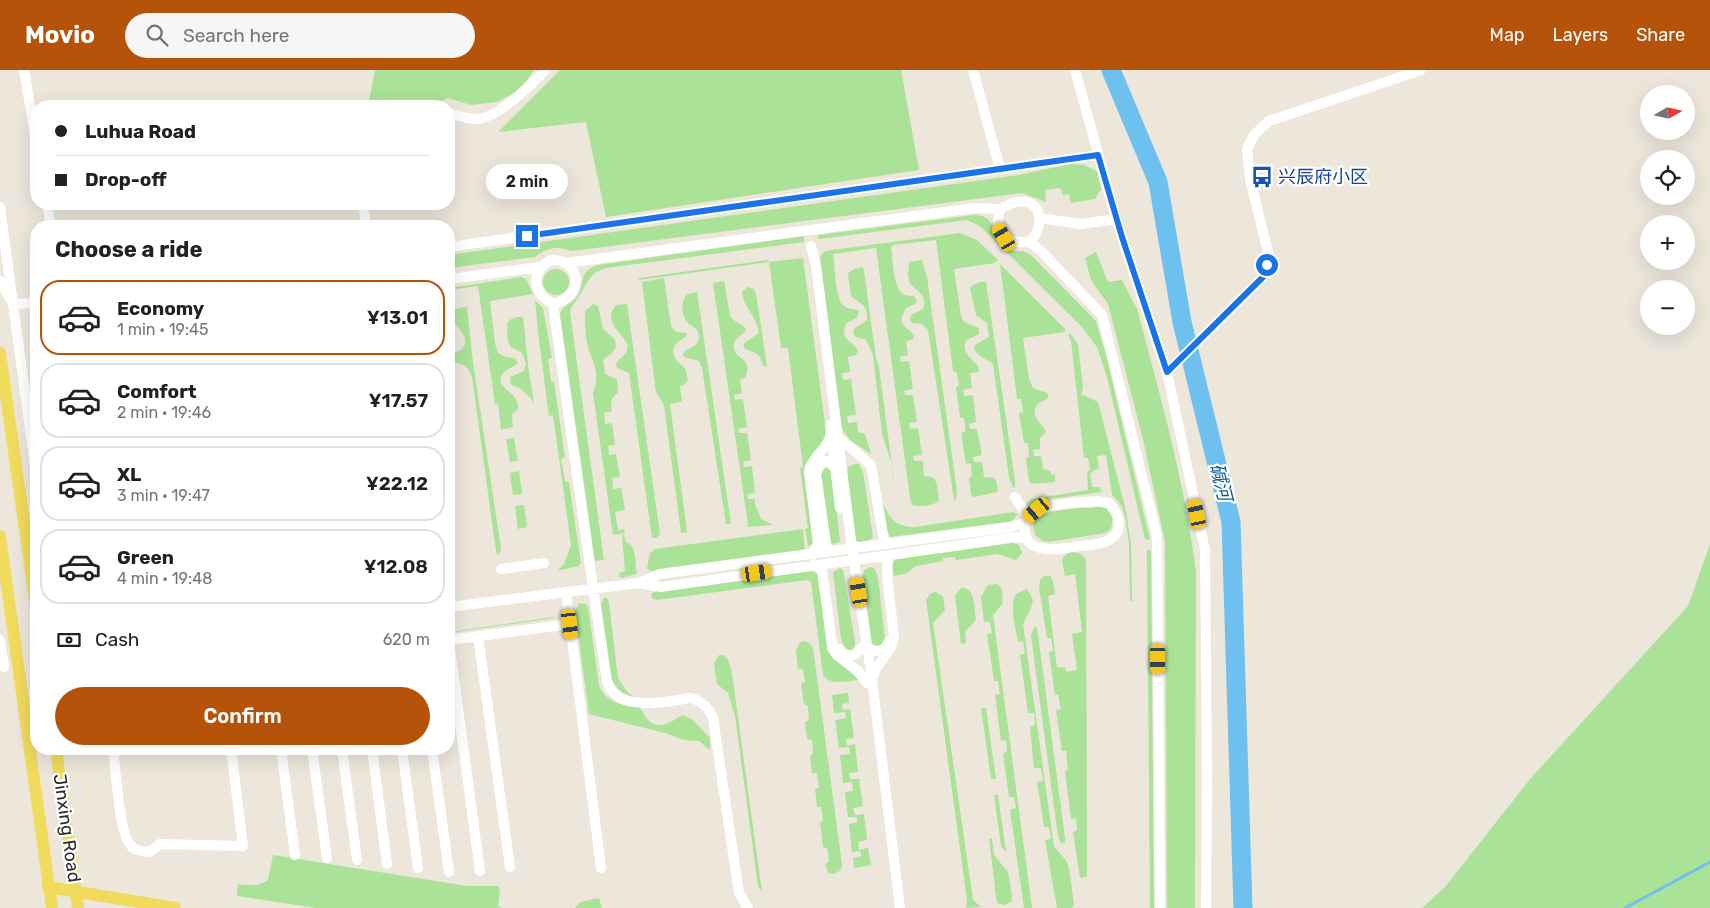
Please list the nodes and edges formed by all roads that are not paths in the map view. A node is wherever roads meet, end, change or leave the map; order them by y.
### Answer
1 (24, 70) edge
2 (545, 70) edge
3 (973, 70) edge
4 (1076, 70) edge
5 (1421, 70) edge
6 (30, 106) edge
7 (455, 114) edge
8 (1098, 155) junction
9 (1000, 169) junction
10 (0, 208) edge
11 (1000, 209) junction
12 (1039, 218) junction
13 (1116, 219) junction
14 (1030, 242) junction
15 (455, 246) edge
16 (566, 263) junction
17 (540, 267) junction
18 (455, 278) edge
19 (0, 281) edge
20 (30, 303) edge
21 (13, 304) junction
22 (553, 304) junction
23 (0, 354) edge
24 (1167, 372) junction
25 (30, 430) edge
26 (835, 436) junction
27 (839, 466) junction
28 (1015, 497) dead end
29 (1026, 520) junction
30 (0, 536) edge
31 (1026, 538) junction
32 (888, 544) junction
33 (872, 546) junction
34 (827, 551) junction
35 (888, 556) junction
36 (875, 558) junction
37 (813, 559) junction
38 (829, 562) junction
39 (544, 563) dead end
40 (30, 565) edge
41 (501, 568) dead end
42 (592, 588) junction
43 (566, 592) junction
44 (455, 606) edge
45 (570, 624) junction
46 (478, 636) junction
47 (0, 640) edge
48 (455, 640) edge
49 (864, 647) junction
50 (4, 667) dead end
51 (869, 681) junction
52 (455, 686) edge
53 (57, 755) edge
54 (114, 755) edge
55 (232, 755) edge
56 (282, 755) edge
57 (313, 755) edge
58 (343, 755) edge
59 (373, 755) edge
60 (403, 755) edge
61 (433, 755) edge
62 (295, 855) dead end
63 (327, 858) dead end
64 (357, 860) dead end
65 (388, 864) dead end
66 (510, 867) dead end
67 (418, 868) dead end
68 (601, 868) dead end
69 (480, 871) dead end
70 (450, 872) dead end
71 (894, 881) junction
72 (48, 887) junction
73 (75, 892) junction
74 (166, 907) edge
75 (52, 908) edge
76 (78, 908) edge
77 (748, 908) edge
78 (894, 908) edge
79 (900, 908) edge
80 (1160, 908) edge
81 (1206, 908) edge

1 - 6 street
2 - 7 street
3 - 9 street
4 - 8 street
5 - 24 street
8 - 9 street
8 - 13 street
9 - 15 street
10 - 21 street
11 - 12 street
11 - 14 street
11 - 16 street
12 - 13 street
12 - 14 street
13 - 24 street
14 - 80 street
16 - 17 street
16 - 22 street
17 - 18 street
17 - 22 street
19 - 21 street
20 - 21 street
21 - 25 street
22 - 42 street
23 - 40 main road
24 - 81 street
26 - 26 street
26 - 27 street
26 - 32 street
26 - 37 street
27 - 33 street
27 - 34 street
27 - 49 street
28 - 29 street
29 - 31 street
29 - 31 street
29 - 32 street
30 - 72 main road
31 - 35 street
32 - 33 street
33 - 34 street
34 - 37 street
35 - 36 street
35 - 51 street
36 - 38 street
36 - 49 street
37 - 38 street
37 - 42 street
37 - 51 street
38 - 49 street
39 - 41 street
42 - 43 street
42 - 77 street
43 - 44 street
43 - 45 street
45 - 46 street
45 - 68 street
46 - 48 street
46 - 66 street
47 - 50 street
49 - 51 street
51 - 71 street
52 - 69 street
53 - 73 main road, Jinxing Road
54 - 55 street
56 - 62 street
57 - 63 street
58 - 64 street
59 - 65 street
60 - 67 street
61 - 70 street
71 - 78 street
71 - 79 street
72 - 73 main road
72 - 75 main road
73 - 74 main road
73 - 76 main road, Jinxing Road

